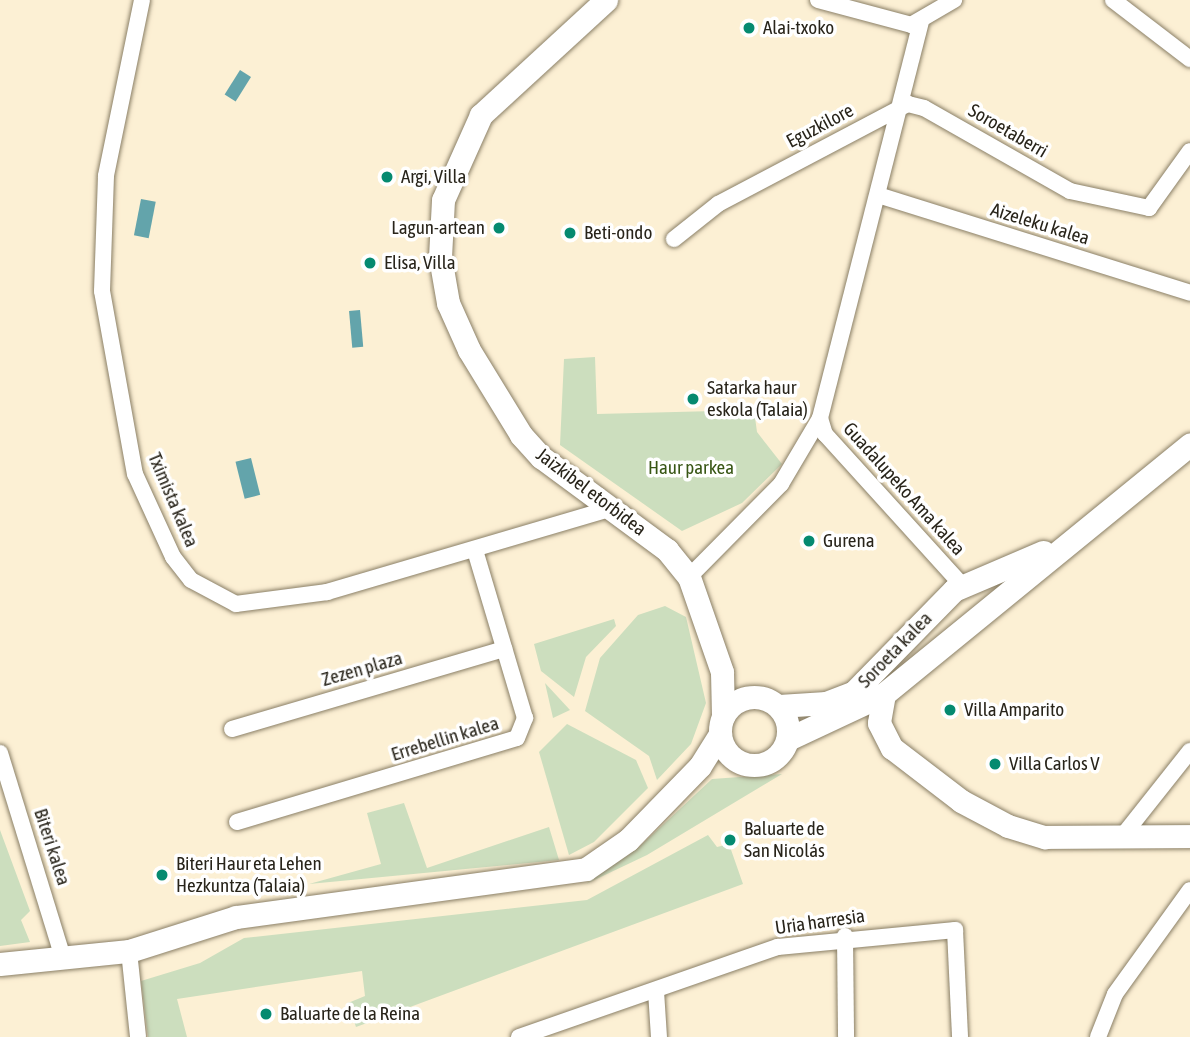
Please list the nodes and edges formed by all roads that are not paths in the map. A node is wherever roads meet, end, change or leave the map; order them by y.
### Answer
1 (142, 0) edge
2 (606, 0) edge
3 (818, 0) edge
4 (954, 0) edge
5 (1113, 0) edge
6 (921, 23) junction
7 (1190, 59) edge
8 (902, 106) junction
9 (1190, 151) edge
10 (877, 200) junction
11 (674, 239) dead end
12 (1190, 293) edge
13 (820, 418) junction
14 (1190, 443) edge
15 (609, 509) junction
16 (1085, 527) junction
17 (475, 550) junction
18 (689, 578) junction
19 (963, 586) junction
20 (978, 616) junction
21 (504, 649) junction
22 (722, 672) junction
23 (884, 694) junction
24 (754, 696) junction
25 (779, 706) junction
26 (722, 725) junction
27 (232, 729) dead end
28 (788, 738) junction
29 (1190, 751) edge
30 (0, 753) edge
31 (737, 760) junction
32 (691, 775) junction
33 (237, 822) dead end
34 (1190, 836) edge
35 (1121, 838) junction
36 (1190, 890) edge
37 (845, 936) junction
38 (129, 951) junction
39 (62, 955) junction
40 (0, 964) edge
41 (656, 991) junction
42 (138, 1037) edge
43 (519, 1037) edge
44 (659, 1037) edge
45 (846, 1037) edge
46 (960, 1037) edge
47 (1098, 1037) edge

1 - 17 street, Tximista kalea
2 - 15 street, Jaizkibel etorbidea
3 - 6 street
4 - 6 street
5 - 7 street
6 - 8 street
8 - 9 street, Soroetaberri
8 - 10 street
8 - 11 street, Eguzkilore
10 - 12 street, Aizeleku kalea
10 - 13 street
13 - 18 street
13 - 19 street, Guadalupeko Ama kalea
14 - 16 street, Soroeta kalea
15 - 17 street, Tximista kalea
15 - 18 street, Jaizkibel etorbidea
16 - 19 street, Soroeta kalea
16 - 20 street, Soroeta kalea
17 - 21 street, Errebellin kalea
18 - 22 street, Jaizkibel etorbidea
19 - 20 street
19 - 25 street, Soroeta kalea
20 - 23 street, Soroeta kalea
21 - 27 street, Zezen plaza
21 - 33 street, Errebellin kalea
22 - 24 street
22 - 26 street, Jaizkibel etorbidea
23 - 28 street, Soroeta kalea
23 - 35 street
24 - 25 street
24 - 26 street
25 - 28 street
26 - 31 street
26 - 32 street
28 - 31 street
29 - 35 street
30 - 39 street, Biteri kalea
31 - 32 street
32 - 38 street
34 - 35 street
36 - 47 street
37 - 41 street, Uria harresia
37 - 45 street
37 - 46 street, Uria harresia
38 - 39 street
38 - 42 street
39 - 40 street
41 - 43 street, Uria harresia
41 - 44 street

